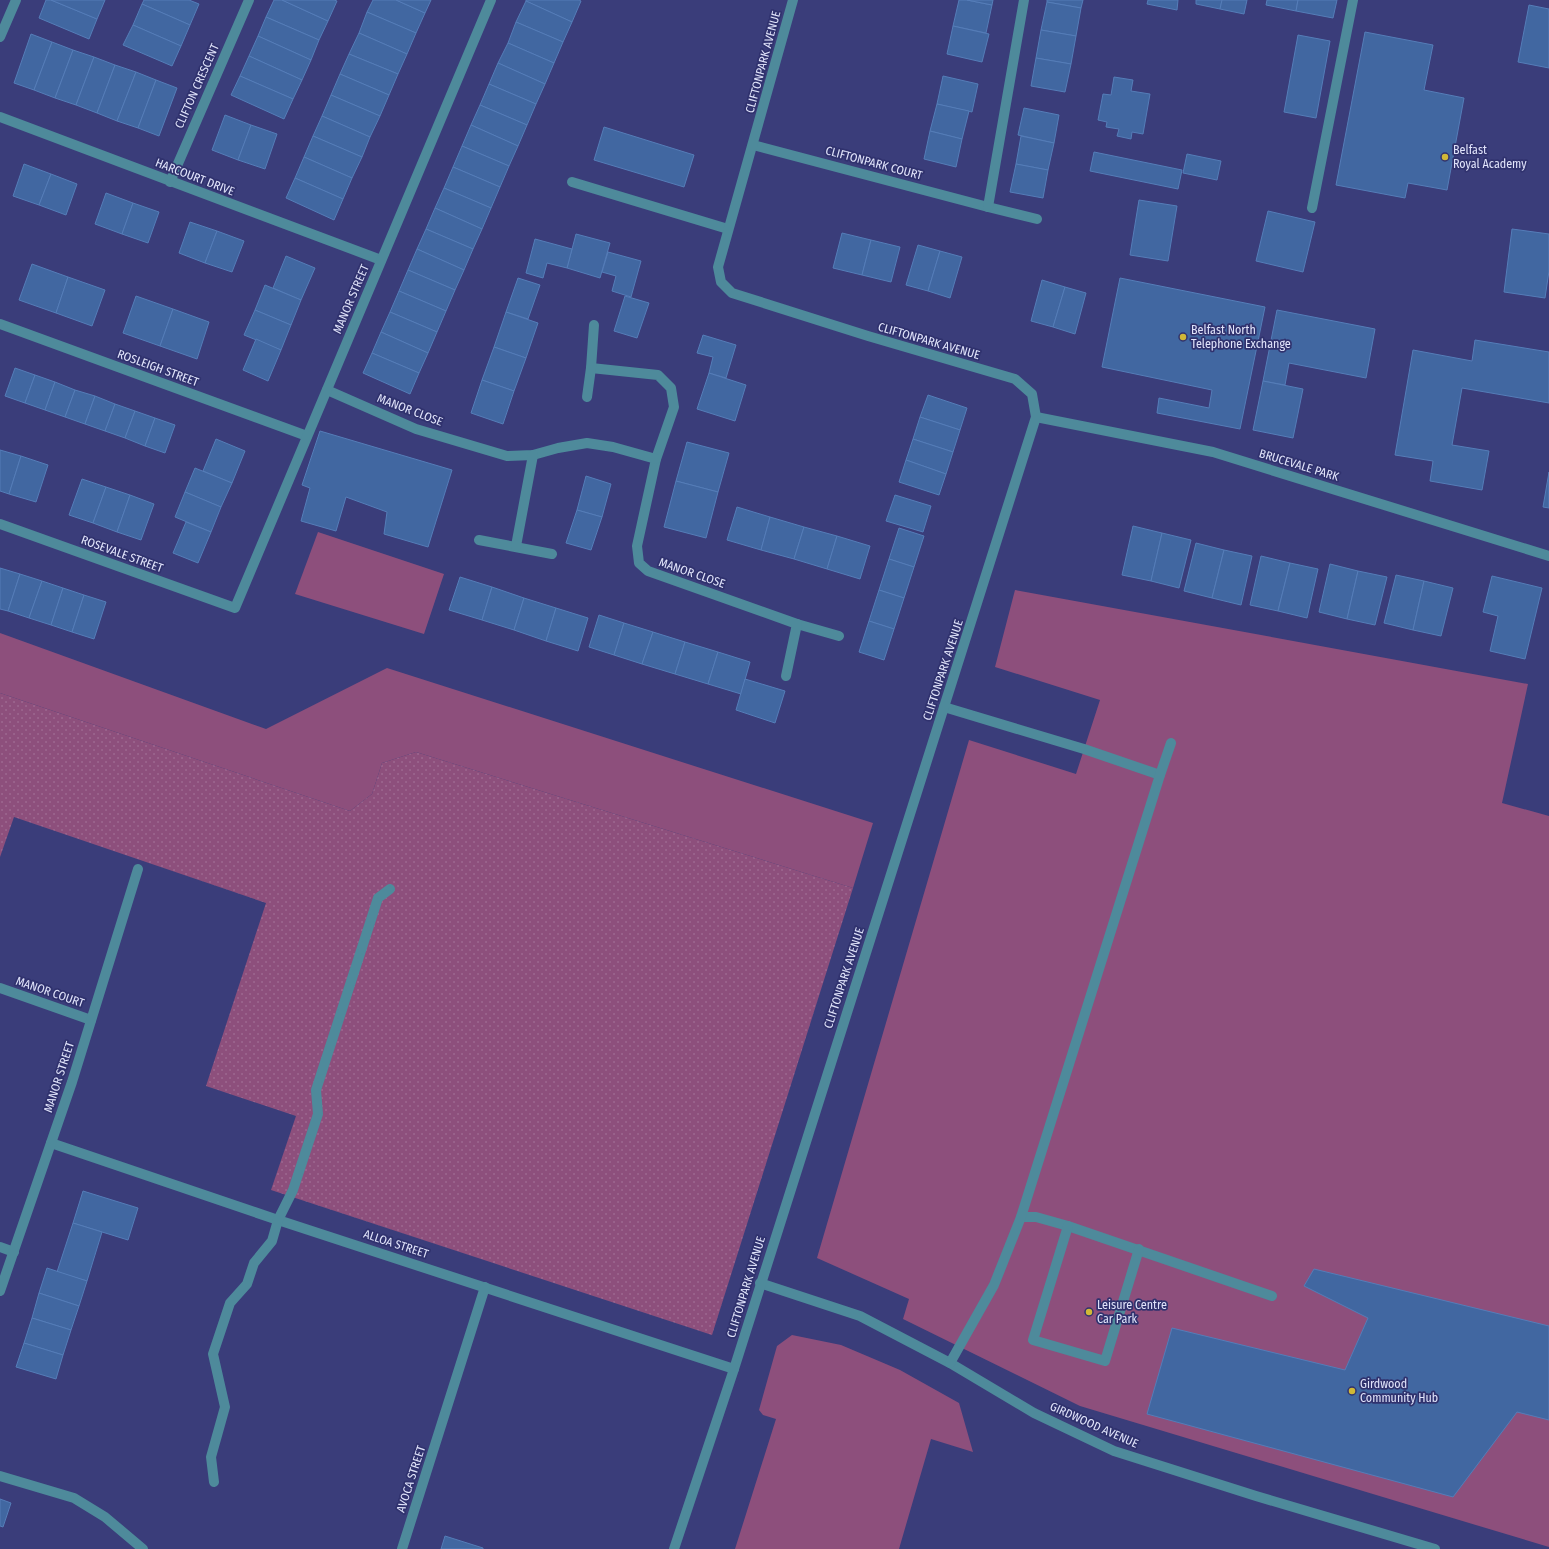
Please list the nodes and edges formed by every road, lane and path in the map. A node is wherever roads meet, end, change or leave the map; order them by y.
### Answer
1 (16, 0) edge
2 (249, 0) edge
3 (491, 0) edge
4 (793, 0) edge
5 (1024, 0) edge
6 (1353, 0) edge
7 (0, 38) edge
8 (0, 117) edge
9 (753, 144) junction
10 (170, 182) junction
11 (572, 182) dead end
12 (988, 207) junction
13 (1312, 208) dead end
14 (1037, 219) dead end
15 (728, 229) junction
16 (381, 260) junction
17 (0, 324) edge
18 (594, 325) dead end
19 (591, 368) junction
20 (327, 390) junction
21 (587, 397) dead end
22 (1036, 417) junction
23 (307, 436) junction
24 (533, 455) junction
25 (656, 459) junction
26 (0, 524) edge
27 (479, 540) dead end
28 (516, 546) junction
29 (552, 554) dead end
30 (1549, 556) edge
31 (235, 608) joint
32 (797, 624) junction
33 (840, 636) dead end
34 (786, 676) dead end
35 (944, 707) junction
36 (1171, 743) dead end
37 (1160, 775) junction
38 (138, 869) dead end
39 (390, 888) dead end
40 (0, 988) edge
41 (91, 1020) junction
42 (51, 1143) junction
43 (1021, 1217) junction
44 (278, 1220) junction
45 (1068, 1226) junction
46 (0, 1247) edge
47 (1139, 1249) junction
48 (14, 1252) junction
49 (760, 1283) junction
50 (485, 1287) junction
51 (0, 1291) edge
52 (1272, 1296) dead end
53 (950, 1362) junction
54 (734, 1369) junction
55 (0, 1476) edge
56 (214, 1482) dead end
57 (143, 1549) edge
58 (402, 1549) edge
59 (674, 1549) edge
60 (1435, 1549) edge

1 - 7 street
2 - 10 street, CLIFTON CRESCENT
3 - 16 street, MANOR STREET
4 - 9 street, CLIFTONPARK AVENUE
5 - 12 street
6 - 13 street
8 - 10 street, HARCOURT DRIVE
9 - 12 street, CLIFTONPARK COURT
9 - 15 street, CLIFTONPARK AVENUE
10 - 16 street, HARCOURT DRIVE
11 - 15 street
12 - 14 street, CLIFTONPARK COURT
15 - 22 street, CLIFTONPARK AVENUE
16 - 20 street, MANOR STREET
17 - 23 street, ROSLEIGH STREET
18 - 19 street
19 - 21 street
19 - 25 street, MANOR CLOSE
20 - 23 street, MANOR STREET
20 - 24 street, MANOR CLOSE
22 - 30 street, BRUCEVALE PARK
22 - 35 street, CLIFTONPARK AVENUE
23 - 31 street, MANOR STREET
24 - 25 street, MANOR CLOSE
24 - 28 street
25 - 32 street, MANOR CLOSE
26 - 31 street, ROSEVALE STREET
27 - 28 street
28 - 29 street
32 - 33 street, MANOR CLOSE
32 - 34 street
35 - 37 street
35 - 49 street, CLIFTONPARK AVENUE
36 - 37 street
37 - 43 street
38 - 41 street, MANOR STREET
39 - 44 street
40 - 41 street, MANOR COURT
41 - 42 street, MANOR STREET
42 - 44 street, ALLOA STREET
42 - 48 street, MANOR STREET
43 - 45 street
43 - 53 street
44 - 50 street, ALLOA STREET
44 - 56 street
45 - 47 street
45 - 47 street
46 - 48 street
47 - 52 street
48 - 51 street, MANOR STREET
49 - 53 street, GIRDWOOD AVENUE
49 - 54 street, CLIFTONPARK AVENUE
50 - 54 street, ALLOA STREET
50 - 58 street, AVOCA STREET
53 - 60 street, GIRDWOOD AVENUE
54 - 59 street, CLIFTONPARK AVENUE
55 - 57 street

